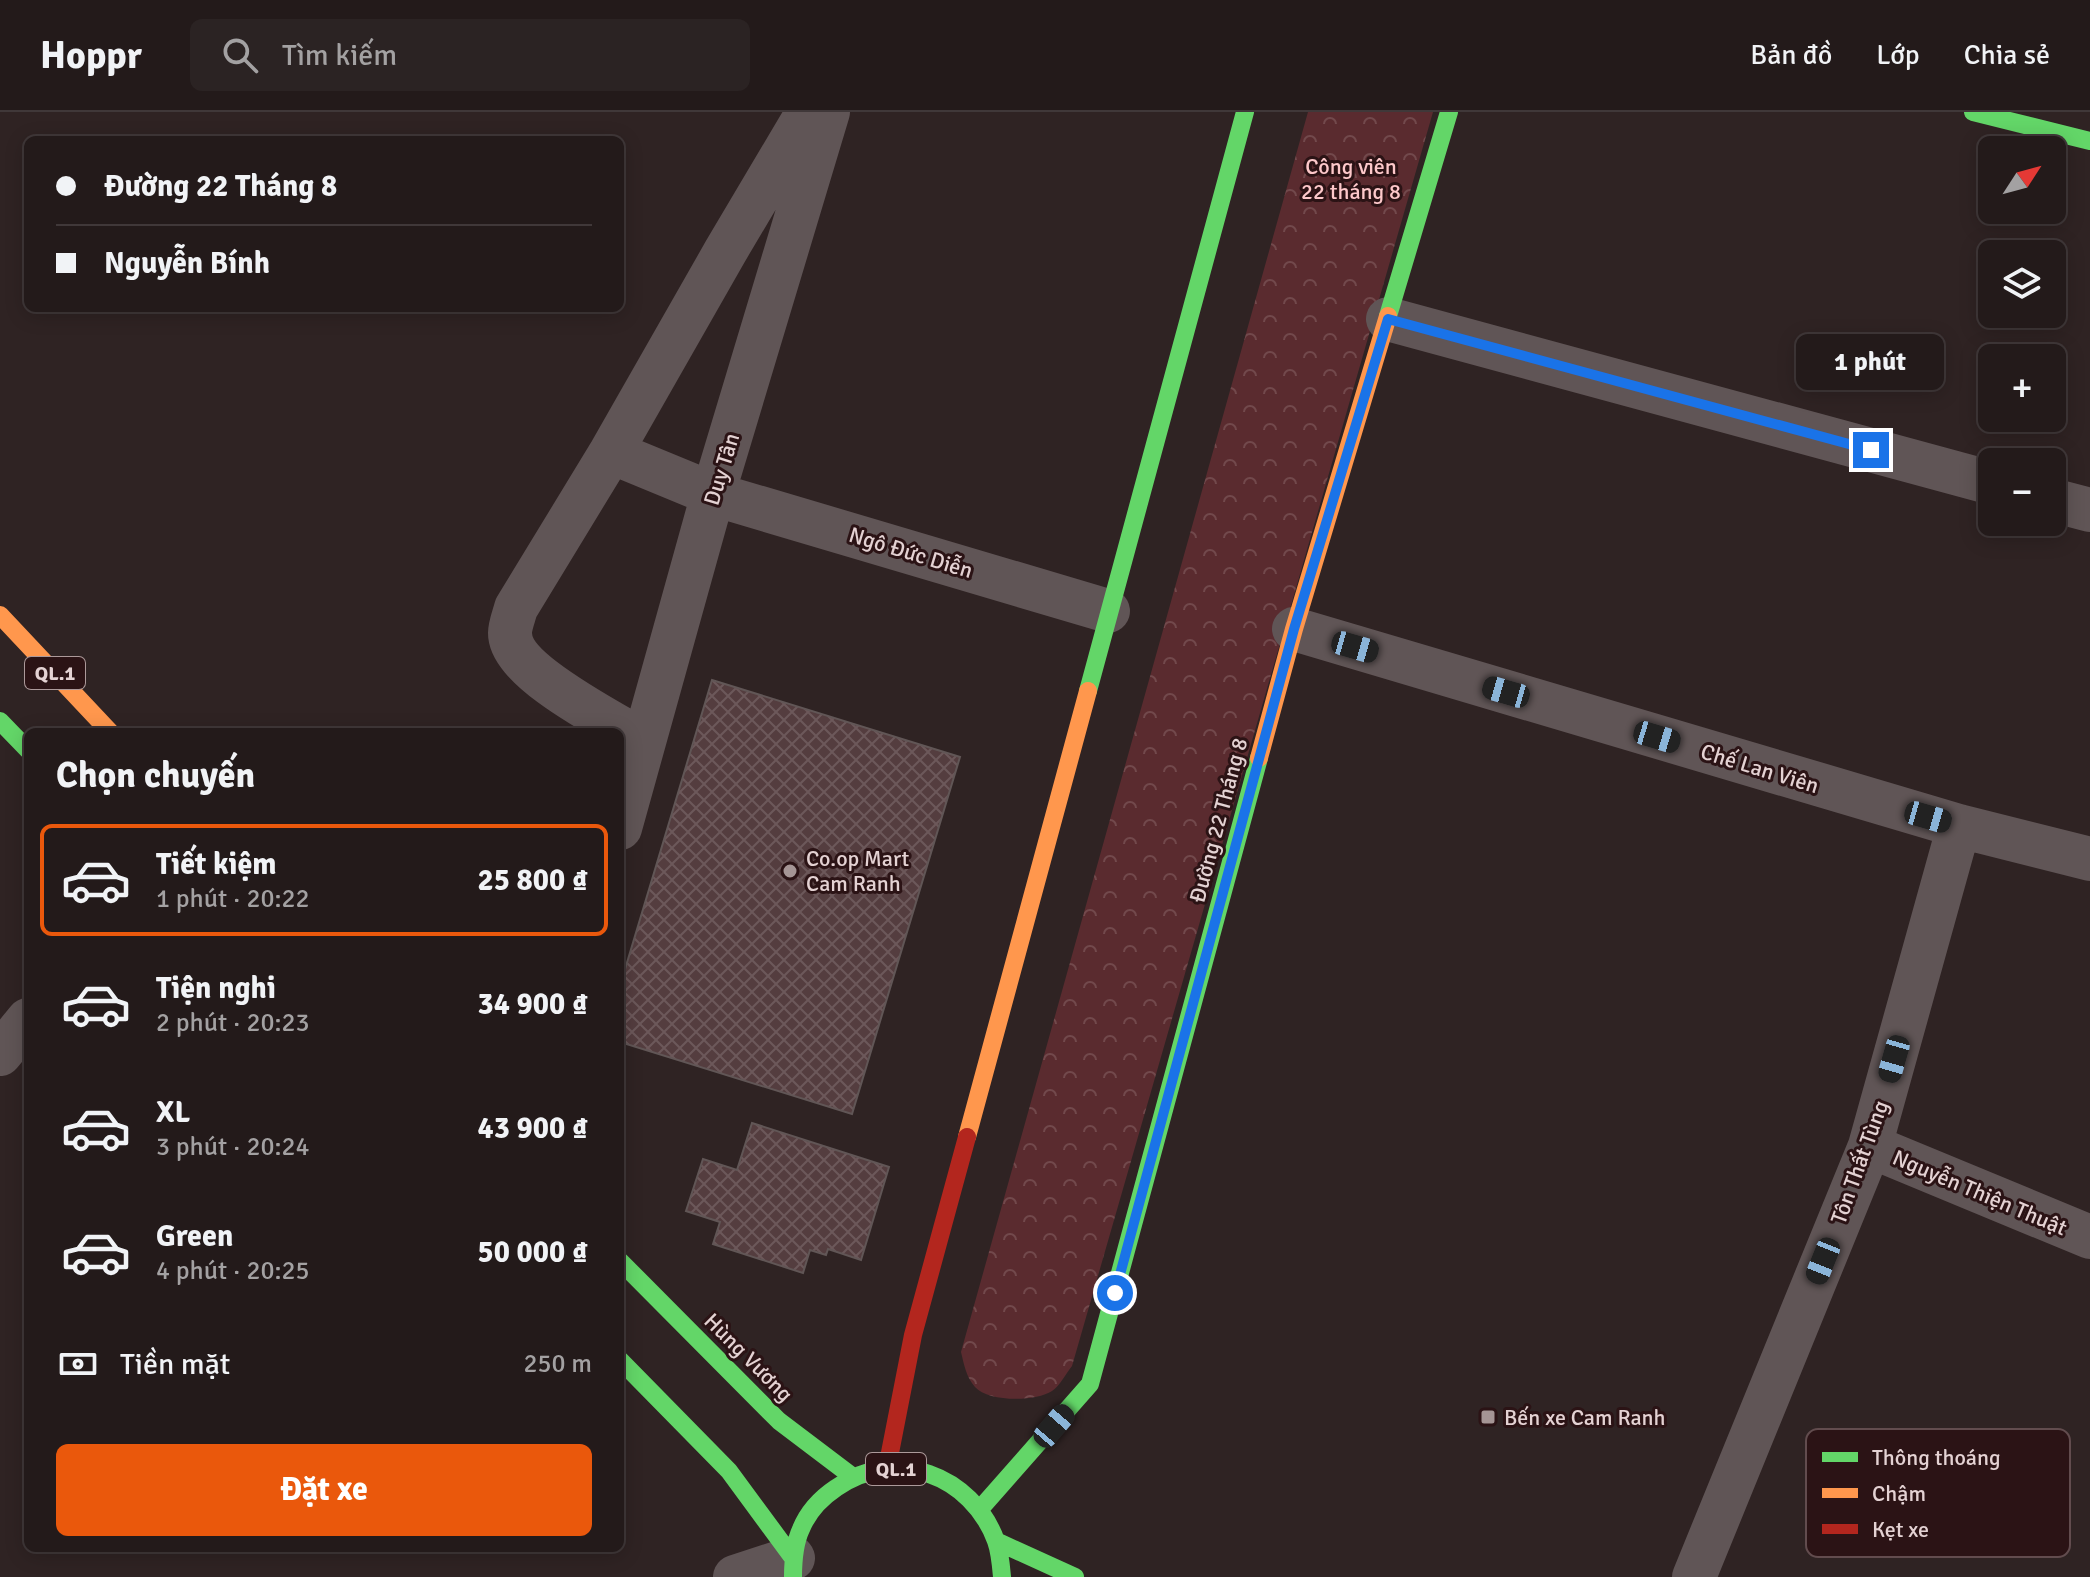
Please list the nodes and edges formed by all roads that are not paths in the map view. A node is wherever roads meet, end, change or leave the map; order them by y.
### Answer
1 (808, 112) edge
2 (828, 112) edge
3 (1245, 112) edge
4 (1449, 112) edge
5 (1973, 112) edge
6 (2090, 141) edge
7 (1388, 319) junction
8 (611, 452) junction
9 (1978, 479) edge
10 (713, 494) junction
11 (2066, 504) edge
12 (2090, 510) edge
13 (1108, 611) junction
14 (0, 615) edge
15 (1294, 629) junction
16 (0, 721) edge
17 (106, 728) edge
18 (621, 728) edge
19 (624, 730) edge
20 (643, 741) junction
21 (24, 746) edge
22 (624, 813) edge
23 (1959, 826) junction
24 (2090, 859) edge
25 (24, 1025) edge
26 (0, 1054) edge
27 (1870, 1146) junction
28 (2090, 1237) edge
29 (624, 1265) edge
30 (624, 1364) edge
31 (887, 1468) junction
32 (853, 1477) junction
33 (980, 1509) junction
34 (996, 1541) junction
35 (793, 1567) edge
36 (735, 1577) edge
37 (1002, 1577) edge
38 (1075, 1577) edge
39 (1694, 1577) edge

1 - 8 street
2 - 10 street, Duy Tân
3 - 13 main road
4 - 7 main road, Đường 22 Tháng 8
5 - 6 main road
7 - 9 street
7 - 15 main road, Đường 22 Tháng 8
8 - 10 street, Ngô Đức Diễn
8 - 18 street
10 - 13 street, Ngô Đức Diễn
10 - 20 street, Duy Tân
11 - 12 street
13 - 31 main road
14 - 17 main road, QL.1
15 - 23 street, Chế Lan Viên
15 - 33 main road, Đường 22 Tháng 8
16 - 21 main road
19 - 20 street
20 - 22 street, Duy Tân
23 - 24 street, Chế Lan Viên
23 - 27 street, Tôn Thất Tùng
25 - 26 street
27 - 28 street, Nguyễn Thiện Thuật
27 - 39 street, Tôn Thất Tùng
29 - 32 main road, Hùng Vương / QL.1
30 - 35 main road
31 - 32 main road, QL.1
31 - 33 main road, QL.1
32 - 35 main road, QL.1
33 - 34 main road, QL.1
34 - 37 main road, QL.1
34 - 38 main road
35 - 36 street

